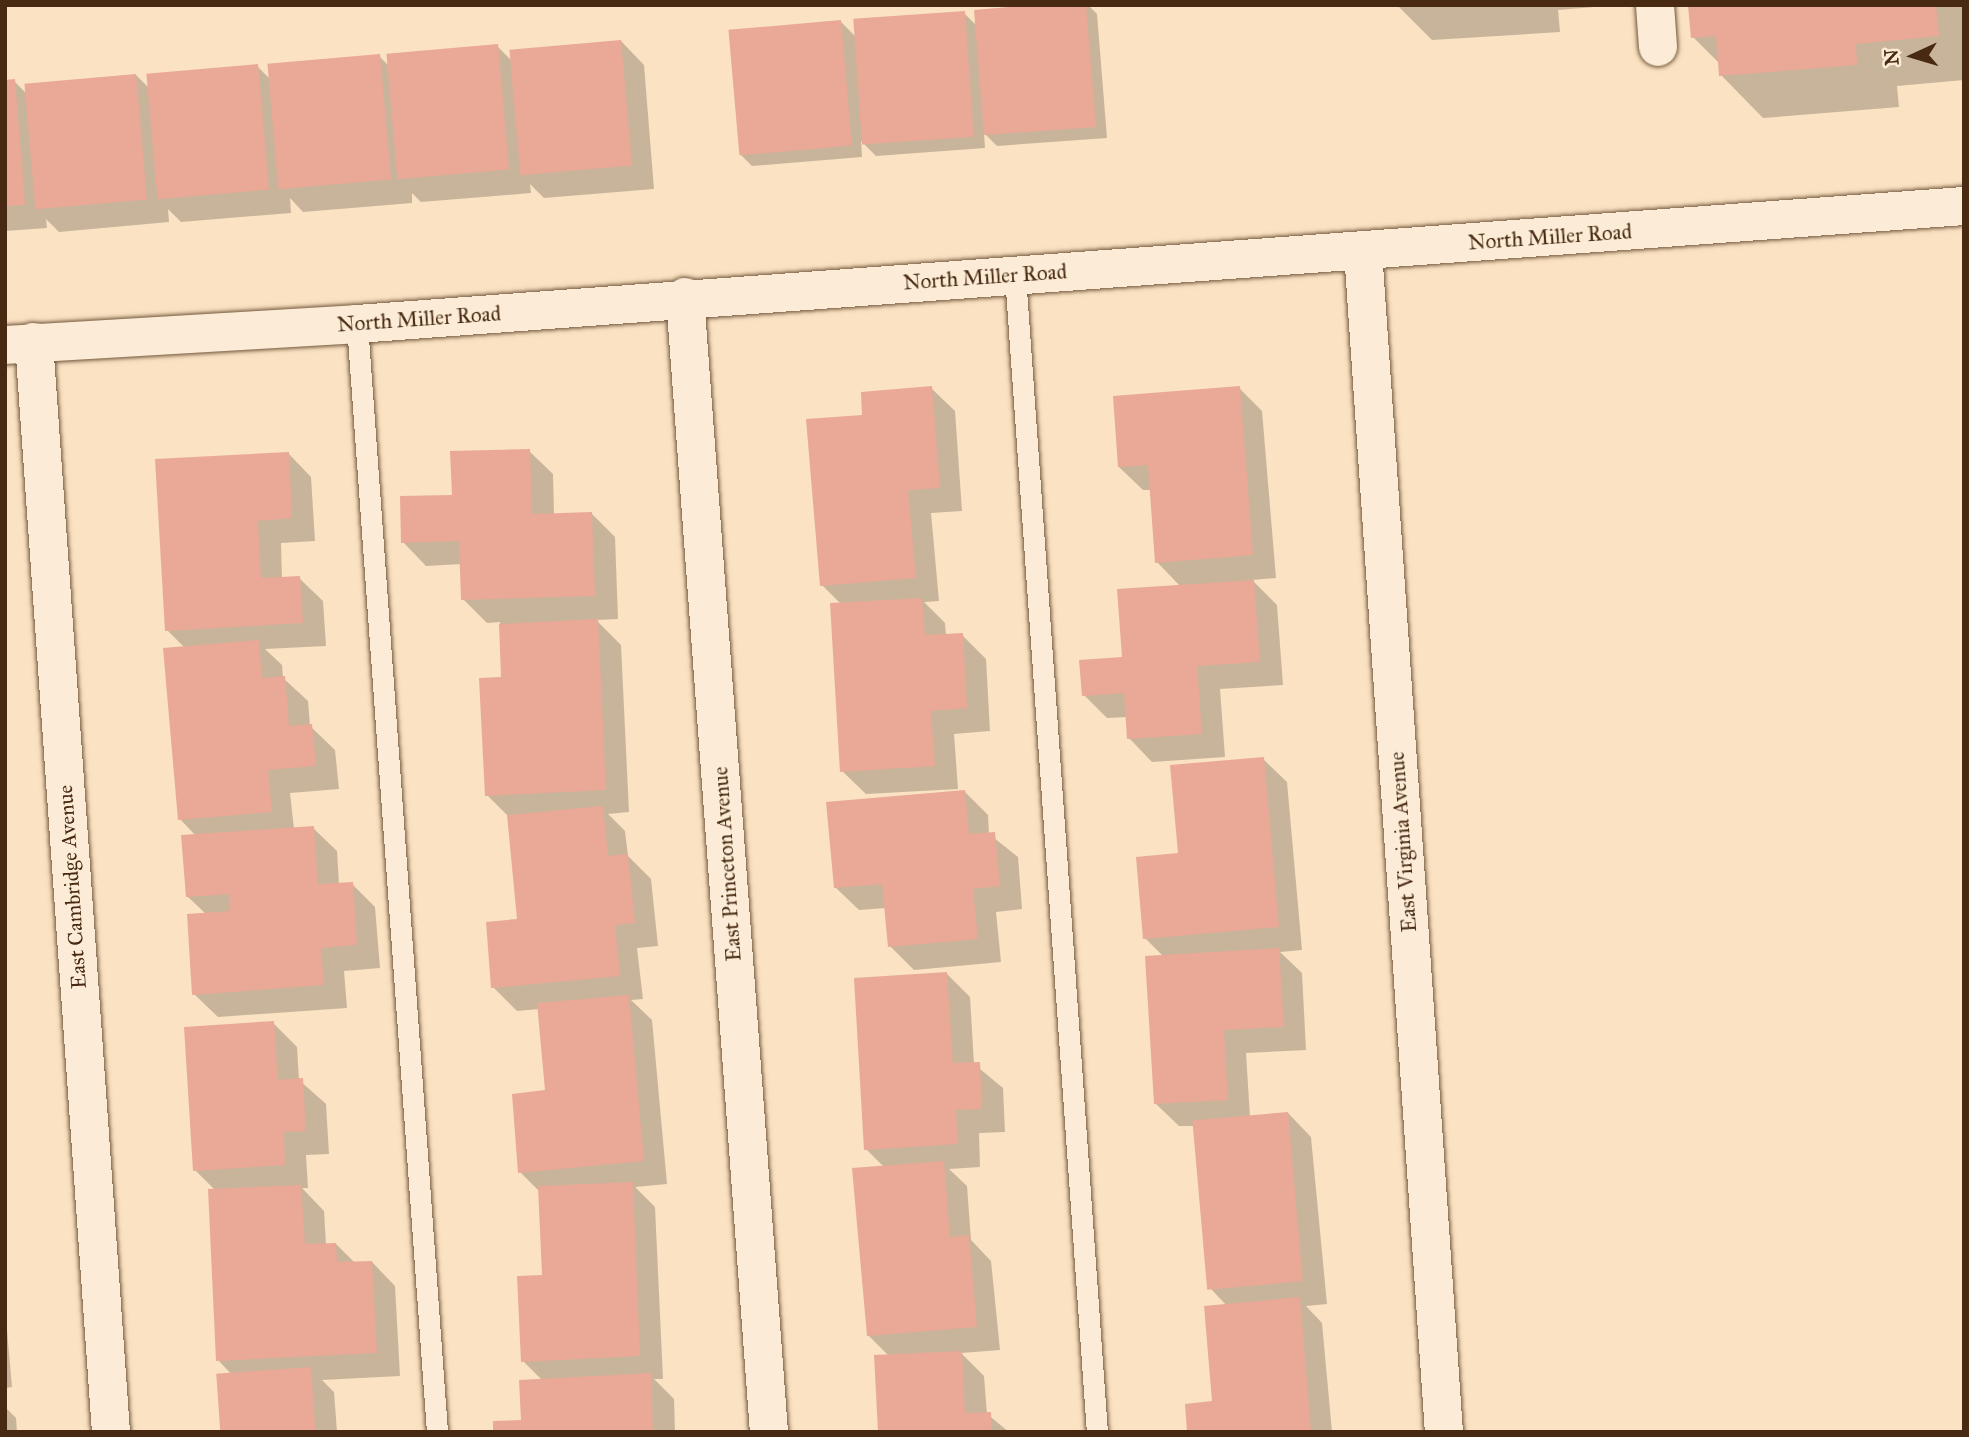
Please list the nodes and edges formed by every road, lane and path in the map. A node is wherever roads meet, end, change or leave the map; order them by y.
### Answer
1 (1655, 5) edge
2 (1658, 47) dead end
3 (1964, 205) edge
4 (1363, 251) junction
5 (1015, 275) junction
6 (685, 297) junction
7 (357, 324) junction
8 (20, 343) edge
9 (111, 1432) edge
10 (437, 1432) edge
11 (769, 1432) edge
12 (1097, 1432) edge
13 (1444, 1432) edge

1 - 2 street
3 - 4 street, North Miller Road
4 - 5 street, North Miller Road
4 - 13 street, East Virginia Avenue
5 - 6 street, North Miller Road
5 - 12 lane
6 - 7 street, North Miller Road
6 - 11 street, East Princeton Avenue
7 - 8 street, North Miller Road
7 - 10 lane
8 - 9 street, East Cambridge Avenue

